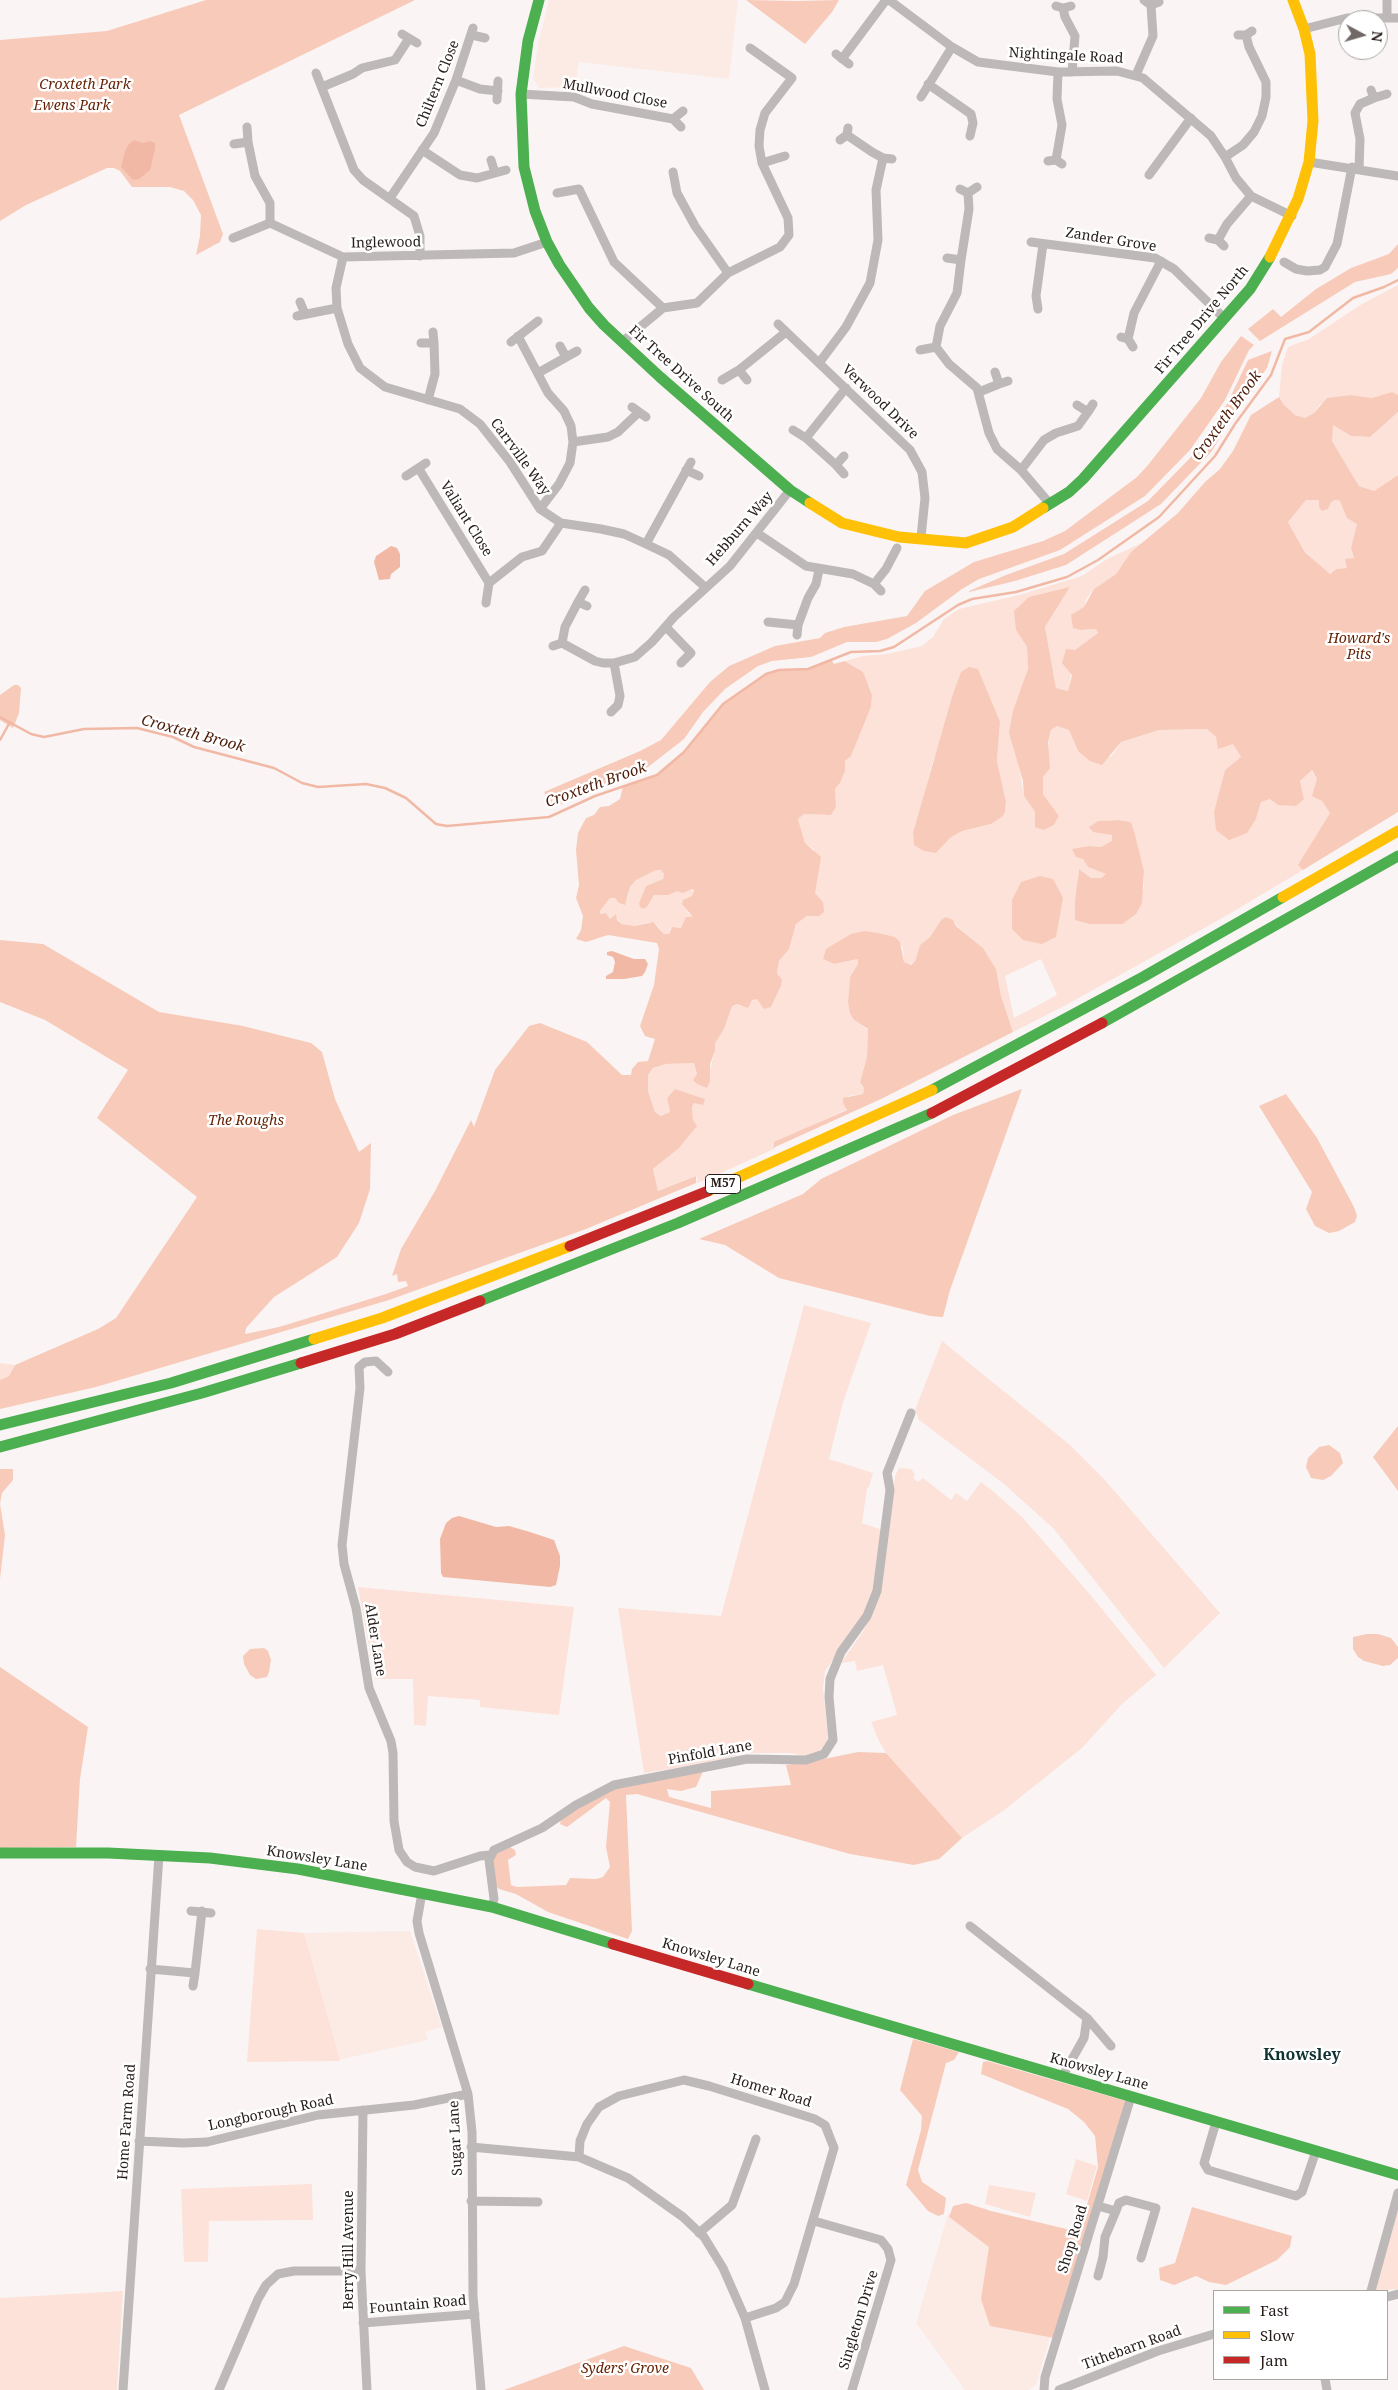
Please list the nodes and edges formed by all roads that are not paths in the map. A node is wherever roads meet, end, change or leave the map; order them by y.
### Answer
1 (539, 0) edge
2 (887, 0) edge
3 (1293, 0) edge
4 (1151, 2) edge
5 (1063, 6) dead end
6 (1338, 20) edge
7 (1304, 29) junction
8 (1245, 34) dead end
9 (485, 38) dead end
10 (409, 39) dead end
11 (952, 47) junction
12 (750, 48) dead end
13 (843, 59) dead end
14 (1058, 72) junction
15 (1072, 72) junction
16 (316, 73) dead end
17 (1136, 76) junction
18 (456, 80) junction
19 (498, 81) dead end
20 (928, 84) junction
21 (322, 87) junction
22 (521, 94) junction
23 (1387, 94) dead end
24 (921, 97) dead end
25 (683, 110) dead end
26 (1191, 118) junction
27 (673, 119) junction
28 (246, 126) dead end
29 (681, 126) dead end
30 (845, 134) dead end
31 (970, 137) dead end
32 (248, 142) junction
33 (234, 144) dead end
34 (422, 150) junction
35 (785, 156) dead end
36 (1226, 156) junction
37 (491, 160) dead end
38 (1055, 162) dead end
39 (1309, 162) junction
40 (762, 163) junction
41 (1356, 168) junction
42 (506, 170) dead end
43 (673, 172) dead end
44 (495, 173) junction
45 (1148, 175) dead end
46 (1398, 176) edge
47 (977, 187) dead end
48 (557, 193) dead end
49 (1251, 196) junction
50 (390, 198) junction
51 (1292, 216) junction
52 (270, 223) junction
53 (233, 238) dead end
54 (1217, 241) dead end
55 (547, 242) junction
56 (1031, 242) dead end
57 (1044, 244) junction
58 (420, 256) junction
59 (343, 257) junction
60 (947, 258) dead end
61 (961, 260) junction
62 (1161, 261) junction
63 (1284, 262) dead end
64 (728, 273) junction
65 (300, 302) dead end
66 (337, 308) junction
67 (663, 308) junction
68 (1039, 310) dead end
69 (1224, 318) junction
70 (538, 321) dead end
71 (778, 324) dead end
72 (434, 332) dead end
73 (786, 332) junction
74 (1127, 341) dead end
75 (622, 342) junction
76 (420, 343) dead end
77 (434, 343) junction
78 (560, 346) dead end
79 (936, 347) junction
80 (920, 350) dead end
81 (577, 351) dead end
82 (566, 357) junction
83 (819, 363) junction
84 (739, 370) junction
85 (995, 372) dead end
86 (538, 373) junction
87 (722, 380) dead end
88 (746, 380) dead end
89 (846, 388) junction
90 (979, 392) junction
91 (428, 400) junction
92 (1077, 405) dead end
93 (639, 412) dead end
94 (793, 430) dead end
95 (806, 438) junction
96 (573, 442) junction
97 (844, 456) dead end
98 (836, 465) junction
99 (1020, 470) junction
100 (844, 474) dead end
101 (406, 476) dead end
102 (699, 476) dead end
103 (790, 490) junction
104 (1050, 504) junction
105 (540, 508) junction
106 (561, 523) junction
107 (757, 533) junction
108 (921, 537) junction
109 (646, 544) junction
110 (897, 548) dead end
111 (819, 570) junction
112 (489, 583) junction
113 (874, 584) junction
114 (706, 587) junction
115 (585, 590) dead end
116 (881, 591) dead end
117 (578, 602) junction
118 (486, 603) dead end
119 (587, 606) dead end
120 (768, 622) dead end
121 (798, 624) junction
122 (666, 627) junction
123 (797, 634) dead end
124 (562, 643) junction
125 (553, 646) dead end
126 (614, 663) junction
127 (681, 663) dead end
128 (611, 712) dead end
129 (1398, 831) edge
130 (1398, 856) edge
131 (388, 1372) dead end
132 (911, 1413) dead end
133 (0, 1425) edge
134 (0, 1447) edge
135 (0, 1853) edge
136 (159, 1855) junction
137 (490, 1855) junction
138 (422, 1892) junction
139 (492, 1907) junction
140 (191, 1911) dead end
141 (970, 1926) dead end
142 (150, 1969) junction
143 (195, 1972) junction
144 (193, 1986) dead end
145 (1087, 2018) junction
146 (1111, 2046) dead end
147 (1062, 2077) junction
148 (468, 2094) junction
149 (1131, 2097) junction
150 (363, 2110) junction
151 (1216, 2122) junction
152 (756, 2139) dead end
153 (139, 2140) junction
154 (471, 2147) junction
155 (1316, 2151) junction
156 (579, 2157) junction
157 (1398, 2175) edge
158 (1398, 2194) edge
159 (471, 2201) junction
160 (538, 2202) dead end
161 (1098, 2206) junction
162 (1116, 2211) junction
163 (814, 2221) junction
164 (699, 2233) junction
165 (1141, 2258) dead end
166 (361, 2271) junction
167 (1098, 2276) dead end
168 (1371, 2290) edge
169 (474, 2314) junction
170 (746, 2318) junction
171 (363, 2324) junction
172 (1213, 2334) edge
173 (123, 2390) edge
174 (219, 2390) edge
175 (368, 2390) edge
176 (481, 2390) edge
177 (765, 2390) edge
178 (852, 2390) edge
179 (1044, 2390) edge
180 (1059, 2390) edge

1 - 22 main road, Fir Tree Drive South
2 - 11 street, Nightingale Road
2 - 13 street
3 - 7 main road, Fir Tree Drive North
4 - 17 street
5 - 15 street
6 - 7 street
7 - 39 main road, Fir Tree Drive North
8 - 36 street
9 - 18 street, Chiltern Close
10 - 21 street
11 - 14 street, Nightingale Road
11 - 20 street
12 - 40 street
14 - 15 street, Nightingale Road
14 - 38 street
15 - 17 street, Nightingale Road
16 - 21 street
17 - 26 street, Nightingale Road
18 - 19 street
18 - 34 street, Chiltern Close
20 - 24 street
20 - 31 street
21 - 50 street
22 - 27 street, Mullwood Close
22 - 55 main road, Fir Tree Drive South
23 - 41 street
25 - 27 street, Mullwood Close
26 - 36 street, Nightingale Road
26 - 45 street
27 - 29 street, Mullwood Close
28 - 32 street
30 - 83 street
32 - 33 street
32 - 52 street
34 - 44 street
34 - 50 street, Chiltern Close
35 - 40 street
36 - 49 street, Nightingale Road
37 - 44 street
39 - 41 street
39 - 51 main road, Fir Tree Drive North
40 - 64 street
41 - 46 street
41 - 63 street
42 - 44 street
43 - 64 street
47 - 61 street
48 - 67 street
49 - 51 street, Nightingale Road
49 - 54 street
50 - 58 street
51 - 69 main road, Fir Tree Drive North
52 - 53 street
52 - 59 street, Inglewood
55 - 58 street, Inglewood
55 - 75 main road, Fir Tree Drive South
56 - 57 street, Zander Grove
57 - 62 street, Zander Grove
57 - 68 street
58 - 59 street, Inglewood
59 - 66 street, Carrville Way
60 - 61 street
61 - 79 street
62 - 69 street, Zander Grove
62 - 74 street
64 - 67 street
65 - 66 street
66 - 91 street, Carrville Way
67 - 75 street
69 - 104 main road, Fir Tree Drive North
70 - 86 street
71 - 73 street, Verwood Drive
72 - 77 street
73 - 83 street, Verwood Drive
73 - 84 street
75 - 103 main road, Fir Tree Drive South
76 - 77 street
77 - 91 street
78 - 82 street
79 - 80 street
79 - 90 street
81 - 82 street
82 - 86 street
83 - 89 street, Verwood Drive
84 - 87 street
84 - 88 street
85 - 90 street
86 - 96 street
89 - 95 street
89 - 108 street, Verwood Drive
90 - 99 street
91 - 105 street, Carrville Way
92 - 99 street
93 - 96 street
94 - 95 street
95 - 98 street
96 - 105 street
97 - 98 street
98 - 100 street
99 - 104 street
101 - 112 street, Valiant Close
102 - 109 street
103 - 107 street, Hebburn Way
103 - 108 main road, Fir Tree Drive South
104 - 108 main road, Fir Tree Drive South
105 - 106 street, Carrville Way
106 - 109 street, Carrville Way
106 - 112 street
107 - 111 street
107 - 114 street, Hebburn Way
109 - 114 street, Carrville Way
110 - 113 street
111 - 113 street
111 - 121 street
112 - 118 street
113 - 116 street
114 - 122 street, Hebburn Way
115 - 117 street
117 - 119 street
117 - 124 street
120 - 121 street
121 - 123 street
122 - 126 street, Hebburn Way
122 - 127 street
124 - 125 street
124 - 126 street
126 - 128 street
129 - 133 main road, M57
130 - 134 main road, M57
131 - 137 street, Alder Lane
132 - 137 street, Pinfold Lane
135 - 136 main road, Knowsley Lane
136 - 138 main road, Knowsley Lane
136 - 142 street, Home Farm Road
137 - 139 street
138 - 139 main road, Knowsley Lane
138 - 148 street, Sugar Lane
139 - 147 main road, Knowsley Lane
140 - 143 street
141 - 145 street
142 - 143 street
142 - 153 street, Home Farm Road
143 - 144 street
145 - 146 street
145 - 147 street
147 - 149 main road, Knowsley Lane
148 - 150 street, Longborough Road
148 - 154 street, Sugar Lane
149 - 151 main road, Knowsley Lane
149 - 161 street, Shop Road
150 - 153 street, Longborough Road
150 - 166 street, Berry Hill Avenue
151 - 155 main road, Knowsley Lane
151 - 155 street
152 - 164 street
153 - 173 street, Home Farm Road
154 - 156 street
154 - 159 street, Sugar Lane
155 - 157 main road, Knowsley Lane
156 - 163 street, Homer Road
156 - 164 street
158 - 168 street
159 - 160 street
159 - 169 street, Sugar Lane
161 - 162 street
161 - 179 street, Shop Road
162 - 165 street
162 - 167 street
163 - 170 street, Homer Road
163 - 178 street, Singleton Drive
164 - 170 street
166 - 171 street, Berry Hill Avenue
166 - 174 street
169 - 171 street, Fountain Road
169 - 176 street, Sugar Lane
170 - 177 street
171 - 175 street, Berry Hill Avenue
172 - 180 street, Tithebarn Road

